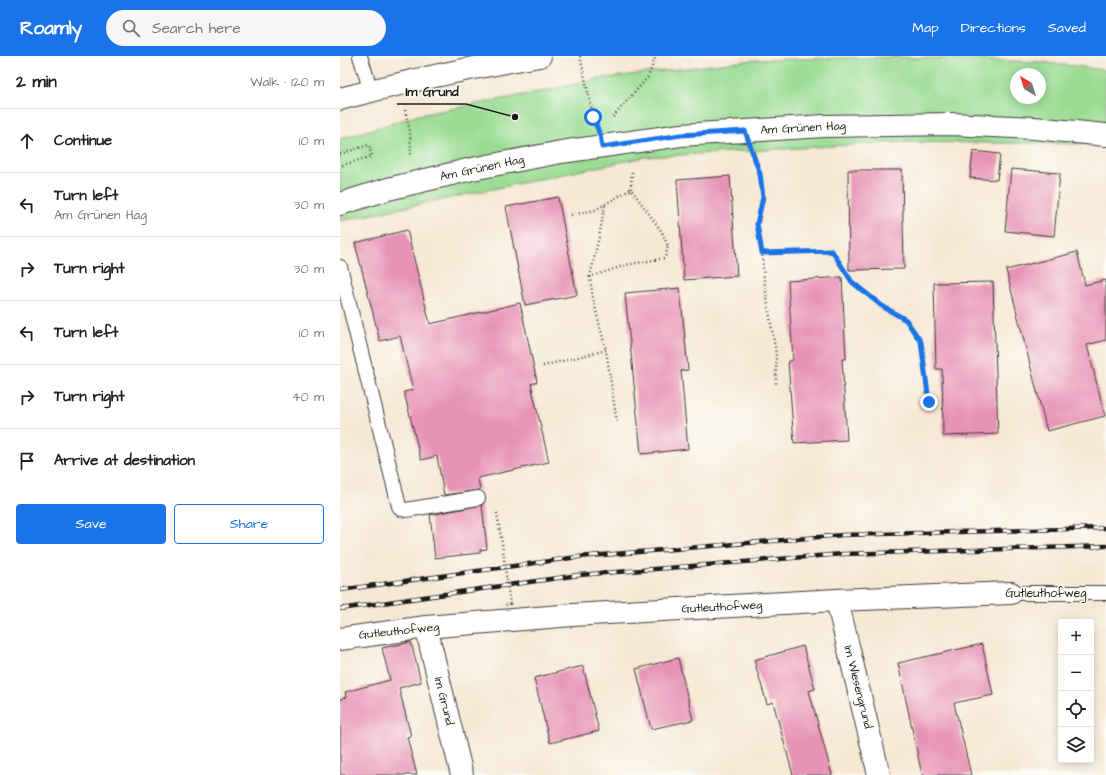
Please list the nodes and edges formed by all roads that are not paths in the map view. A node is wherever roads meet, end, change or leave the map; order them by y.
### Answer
1 (360, 56) edge
2 (540, 56) edge
3 (371, 91) junction
4 (340, 99) edge
5 (1106, 135) edge
6 (340, 204) edge
7 (340, 267) edge
8 (478, 498) dead end
9 (1011, 593) joint
10 (1106, 593) edge
11 (837, 600) junction
12 (426, 627) junction
13 (340, 639) edge
14 (462, 775) edge
15 (879, 775) edge

1 - 3 lane
2 - 3 street
3 - 4 street
5 - 6 street, Am Grünen Hag
7 - 8 lane
9 - 10 lane, Gutleuthofweg
9 - 11 street, Gutleuthofweg
11 - 12 street, Gutleuthofweg
11 - 15 street, Im Wiesengrund
12 - 13 street, Gutleuthofweg
12 - 14 street, Im Grund

